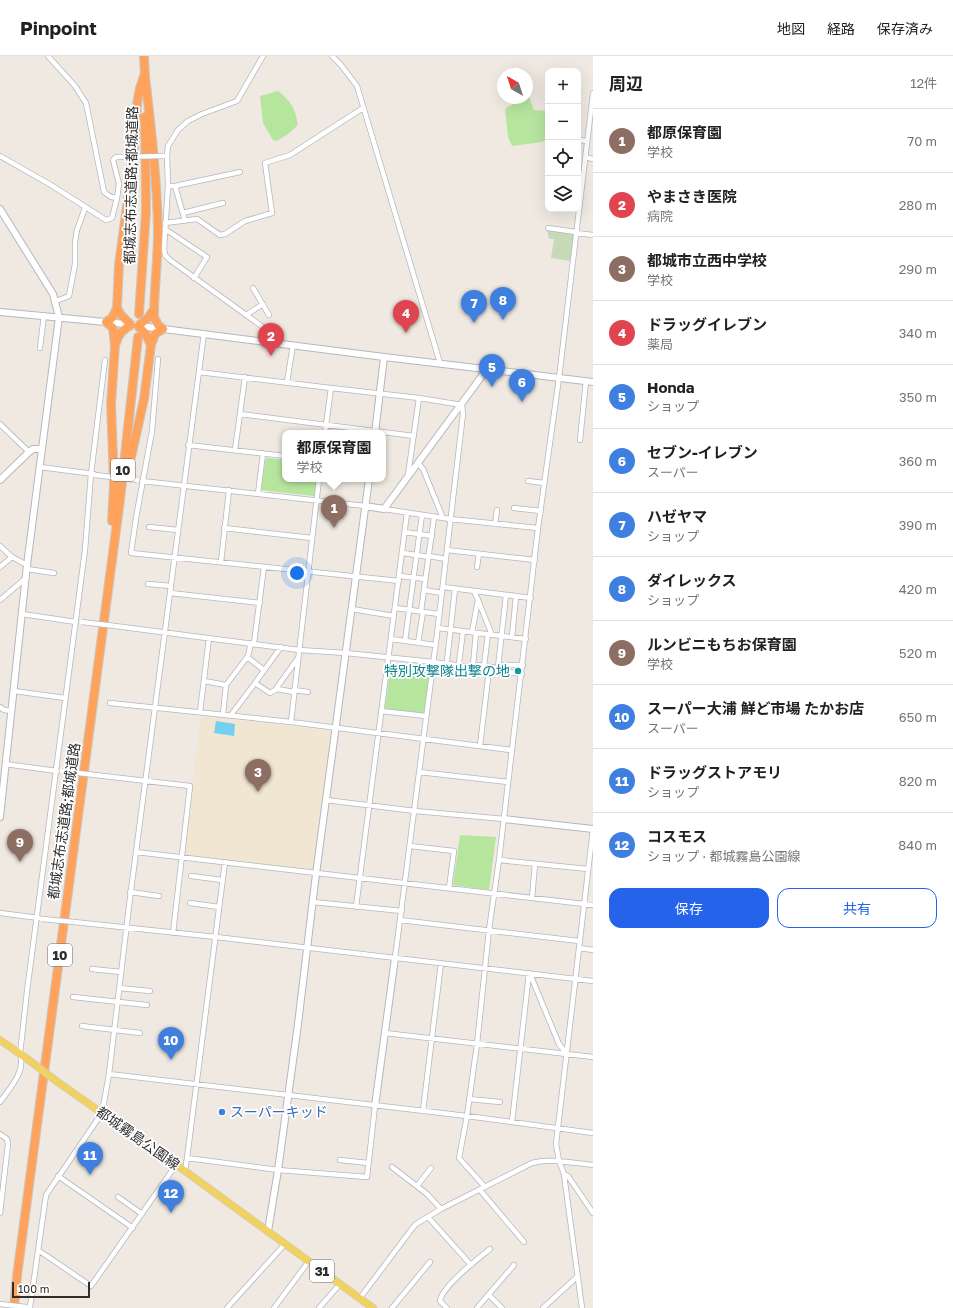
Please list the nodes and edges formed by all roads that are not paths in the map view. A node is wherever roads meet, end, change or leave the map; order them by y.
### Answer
1 (48, 56) edge
2 (144, 56) edge
3 (263, 56) edge
4 (332, 56) edge
5 (145, 73) junction
6 (593, 93) edge
7 (364, 108) junction
8 (581, 140) edge
9 (587, 141) junction
10 (0, 156) edge
11 (165, 156) junction
12 (585, 157) junction
13 (593, 159) edge
14 (240, 172) dead end
15 (168, 186) junction
16 (175, 186) junction
17 (117, 198) junction
18 (223, 203) dead end
19 (86, 208) junction
20 (0, 209) edge
21 (183, 214) junction
22 (185, 221) junction
23 (165, 226) junction
24 (548, 228) dead end
25 (576, 232) junction
26 (593, 235) edge
27 (194, 278) junction
28 (253, 288) dead end
29 (56, 301) junction
30 (263, 304) junction
31 (117, 308) junction
32 (154, 308) junction
33 (0, 312) edge
34 (140, 314) dead end
35 (44, 315) junction
36 (246, 315) junction
37 (269, 315) dead end
38 (59, 317) junction
39 (106, 322) junction
40 (134, 326) junction
41 (163, 329) junction
42 (204, 333) junction
43 (138, 337) dead end
44 (272, 342) junction
45 (151, 345) junction
46 (293, 345) junction
47 (115, 346) junction
48 (40, 348) dead end
49 (384, 357) junction
50 (158, 359) dead end
51 (105, 360) dead end
52 (440, 363) junction
53 (487, 369) junction
54 (199, 372) junction
55 (244, 378) junction
56 (559, 378) junction
57 (586, 381) junction
58 (287, 382) junction
59 (593, 382) edge
60 (331, 388) junction
61 (380, 394) junction
62 (419, 398) junction
63 (462, 405) junction
64 (240, 414) junction
65 (0, 424) edge
66 (326, 424) junction
67 (325, 430) edge
68 (363, 430) edge
69 (375, 430) edge
70 (386, 433) edge
71 (414, 436) junction
72 (580, 440) dead end
73 (188, 445) junction
74 (42, 449) junction
75 (235, 450) junction
76 (29, 452) junction
77 (263, 453) junction
78 (282, 456) edge
79 (418, 463) junction
80 (40, 467) junction
81 (93, 474) junction
82 (408, 477) junction
83 (0, 480) edge
84 (144, 481) junction
85 (528, 481) dead end
86 (319, 482) edge
87 (369, 482) edge
88 (544, 483) junction
89 (183, 486) junction
90 (230, 490) junction
91 (258, 494) junction
92 (316, 501) junction
93 (365, 506) junction
94 (514, 508) dead end
95 (384, 509) junction
96 (497, 510) dead end
97 (541, 511) junction
98 (407, 513) junction
99 (422, 515) junction
100 (434, 517) junction
101 (443, 518) junction
102 (450, 519) junction
103 (495, 524) junction
104 (149, 527) dead end
105 (224, 528) junction
106 (538, 528) junction
107 (178, 530) junction
108 (405, 532) junction
109 (419, 534) junction
110 (432, 536) junction
111 (312, 538) junction
112 (0, 547) edge
113 (447, 550) junction
114 (402, 554) junction
115 (479, 554) junction
116 (416, 555) junction
117 (429, 556) junction
118 (12, 557) junction
119 (174, 557) junction
120 (446, 559) junction
121 (535, 560) junction
122 (220, 562) junction
123 (0, 567) edge
124 (27, 567) junction
125 (264, 567) junction
126 (477, 567) dead end
127 (307, 572) junction
128 (54, 573) dead end
129 (356, 577) junction
130 (26, 578) junction
131 (413, 578) junction
132 (399, 579) junction
133 (425, 580) junction
134 (148, 584) dead end
135 (171, 586) junction
136 (455, 589) junction
137 (424, 590) junction
138 (442, 590) junction
139 (474, 591) junction
140 (170, 592) junction
141 (506, 595) junction
142 (516, 596) junction
143 (531, 598) junction
144 (0, 600) edge
145 (478, 600) junction
146 (106, 602) junction
147 (260, 603) junction
148 (396, 608) junction
149 (352, 609) junction
150 (409, 610) junction
151 (422, 611) junction
152 (22, 614) junction
153 (439, 614) junction
154 (394, 616) junction
155 (75, 621) junction
156 (438, 628) junction
157 (451, 630) junction
158 (462, 631) junction
159 (165, 632) junction
160 (474, 633) junction
161 (490, 634) junction
162 (501, 636) junction
163 (512, 637) junction
164 (209, 638) junction
165 (391, 639) junction
166 (526, 639) junction
167 (405, 641) junction
168 (253, 643) junction
169 (418, 643) junction
170 (435, 645) junction
171 (281, 647) junction
172 (299, 650) junction
173 (346, 653) junction
174 (298, 657) junction
175 (247, 658) junction
176 (388, 658) junction
177 (438, 660) dead end
178 (432, 662) junction
179 (447, 662) junction
180 (459, 663) junction
181 (473, 665) junction
182 (484, 666) junction
183 (523, 666) junction
184 (498, 667) junction
185 (264, 670) junction
186 (489, 670) junction
187 (522, 674) junction
188 (204, 681) junction
189 (255, 683) junction
190 (226, 685) junction
191 (275, 690) junction
192 (14, 691) junction
193 (294, 691) junction
194 (308, 692) dead end
195 (65, 698) junction
196 (110, 702) dead end
197 (0, 707) edge
198 (155, 707) junction
199 (381, 711) junction
200 (11, 712) junction
201 (200, 712) junction
202 (223, 714) junction
203 (231, 715) junction
204 (426, 716) junction
205 (291, 722) junction
206 (336, 728) junction
207 (378, 733) junction
208 (423, 739) junction
209 (480, 746) junction
210 (511, 750) junction
211 (6, 764) junction
212 (55, 770) junction
213 (419, 772) junction
214 (145, 780) junction
215 (508, 782) junction
216 (326, 800) junction
217 (369, 806) junction
218 (415, 811) junction
219 (0, 817) edge
220 (504, 819) junction
221 (593, 829) edge
222 (410, 846) junction
223 (136, 852) junction
224 (182, 858) junction
225 (499, 860) junction
226 (591, 861) edge
227 (225, 862) junction
228 (535, 864) junction
229 (588, 870) junction
230 (316, 874) junction
231 (191, 876) dead end
232 (360, 878) junction
233 (222, 880) junction
234 (405, 883) junction
235 (449, 888) junction
236 (130, 892) junction
237 (493, 894) junction
238 (158, 896) dead end
239 (532, 898) junction
240 (313, 902) junction
241 (190, 903) dead end
242 (584, 904) junction
243 (593, 905) edge
244 (219, 907) junction
245 (356, 907) junction
246 (402, 911) junction
247 (0, 913) edge
248 (37, 918) junction
249 (400, 920) junction
250 (127, 927) junction
251 (489, 930) junction
252 (173, 933) junction
253 (216, 937) junction
254 (579, 941) junction
255 (307, 948) junction
256 (579, 948) junction
257 (593, 950) edge
258 (395, 958) junction
259 (441, 963) junction
260 (92, 968) dead end
261 (485, 968) junction
262 (121, 972) junction
263 (529, 973) junction
264 (575, 978) junction
265 (593, 981) edge
266 (119, 988) junction
267 (150, 991) dead end
268 (73, 997) dead end
269 (117, 1002) junction
270 (147, 1005) dead end
271 (82, 1026) dead end
272 (114, 1030) junction
273 (140, 1033) dead end
274 (385, 1033) junction
275 (432, 1039) junction
276 (0, 1040) edge
277 (477, 1044) junction
278 (521, 1049) junction
279 (566, 1053) junction
280 (23, 1056) junction
281 (593, 1056) edge
282 (109, 1074) junction
283 (196, 1084) junction
284 (288, 1095) junction
285 (469, 1099) junction
286 (0, 1102) edge
287 (500, 1102) dead end
288 (375, 1106) junction
289 (423, 1111) junction
290 (102, 1113) junction
291 (467, 1116) junction
292 (512, 1122) junction
293 (558, 1128) junction
294 (593, 1132) edge
295 (0, 1134) edge
296 (187, 1158) junction
297 (340, 1160) dead end
298 (559, 1161) junction
299 (368, 1163) junction
300 (176, 1165) junction
301 (593, 1165) edge
302 (392, 1167) dead end
303 (431, 1168) dead end
304 (278, 1170) junction
305 (185, 1171) junction
306 (564, 1174) junction
307 (58, 1176) junction
308 (418, 1186) junction
309 (482, 1189) junction
310 (118, 1197) dead end
311 (441, 1209) junction
312 (0, 1213) edge
313 (593, 1213) edge
314 (142, 1214) junction
315 (428, 1217) junction
316 (132, 1228) junction
317 (268, 1231) junction
318 (524, 1242) dead end
319 (285, 1244) junction
320 (490, 1249) dead end
321 (38, 1250) junction
322 (309, 1261) junction
323 (430, 1262) dead end
324 (471, 1265) junction
325 (514, 1265) dead end
326 (578, 1276) junction
327 (340, 1284) junction
328 (489, 1295) junction
329 (360, 1298) junction
330 (0, 1304) edge
331 (28, 1307) edge
332 (14, 1308) edge
333 (227, 1308) edge
334 (274, 1308) edge
335 (320, 1308) edge
336 (373, 1308) edge
337 (392, 1308) edge
338 (447, 1308) edge
339 (477, 1308) edge
340 (502, 1308) edge
341 (543, 1308) edge
342 (582, 1308) edge

1 - 17 street
2 - 5 highway, 都城志布志道路;都城道路
3 - 11 street
4 - 7 street
5 - 31 highway
5 - 32 highway
5 - 34 highway, 都城志布志道路;都城道路
6 - 9 street
7 - 22 street
7 - 52 street
8 - 9 street
9 - 12 street
10 - 19 street
11 - 15 street
11 - 17 street, bridge
12 - 13 street
12 - 25 street
14 - 16 street
15 - 16 street
15 - 23 street
16 - 21 street
17 - 19 street
18 - 21 street
19 - 29 street
20 - 29 street
21 - 22 street
22 - 23 street
23 - 27 street
23 - 27 street
24 - 25 street
25 - 26 street
25 - 56 street
27 - 36 street
28 - 30 street
29 - 38 street
30 - 36 street
30 - 37 street
31 - 39 highway
31 - 40 highway
32 - 40 highway
32 - 41 highway
33 - 35 street
35 - 38 street
35 - 48 street
36 - 44 street
38 - 39 street
38 - 74 street
39 - 40 street
39 - 47 highway
40 - 41 street
40 - 45 highway
40 - 47 highway
41 - 42 street
41 - 45 highway
42 - 44 street
42 - 54 street
43 - 146 highway, 都城志布志道路;都城道路 / 10
44 - 46 street
45 - 146 highway
46 - 49 street
46 - 58 street
47 - 146 highway
49 - 52 street
49 - 61 street
50 - 84 street
51 - 81 street
52 - 53 street
53 - 56 street
53 - 63 street
54 - 55 street
54 - 73 street
55 - 58 street
55 - 64 street
56 - 57 street
56 - 88 street
57 - 59 street
57 - 72 street
58 - 60 street
60 - 61 street
60 - 66 street
61 - 62 street
61 - 69 street
62 - 63 street
62 - 71 street
63 - 79 street
63 - 102 street
64 - 66 street
64 - 75 street
65 - 76 street
66 - 67 street
66 - 68 street
70 - 71 street
71 - 82 street
73 - 75 street
73 - 89 street
74 - 76 street
74 - 80 street
75 - 77 street
76 - 83 street
77 - 78 street
77 - 91 street
79 - 82 street
79 - 101 street
80 - 81 street
80 - 124 street
81 - 84 street, bridge
81 - 155 street
82 - 95 street
84 - 89 street
84 - 119 street
85 - 88 street
86 - 92 street
87 - 93 street
88 - 97 street
89 - 90 street
89 - 107 street
90 - 91 street
90 - 105 street
91 - 92 street
92 - 93 street
92 - 111 street
93 - 95 street
93 - 129 street
94 - 97 street
95 - 98 street
96 - 103 street
97 - 106 street
98 - 99 street
98 - 108 street
99 - 100 street
99 - 109 street
100 - 101 street
100 - 110 street
101 - 102 street
102 - 103 street
102 - 113 street
103 - 106 street
104 - 107 street
105 - 111 street
105 - 122 street
106 - 121 street
107 - 119 street
108 - 109 street
108 - 114 street
109 - 110 street
109 - 116 street
110 - 117 street
111 - 127 street
112 - 118 street
113 - 115 street
113 - 120 street
114 - 116 street
114 - 132 street
115 - 121 street
115 - 126 street
116 - 117 street
116 - 131 street
117 - 120 street
117 - 133 street
118 - 123 street
118 - 124 street
119 - 122 street
119 - 135 street
120 - 138 street
121 - 143 street
122 - 125 street
124 - 128 street
124 - 130 street
125 - 127 street
125 - 147 street
127 - 129 street
127 - 172 street
129 - 132 street
129 - 149 street
130 - 144 street
130 - 152 street
131 - 132 street
131 - 133 street
131 - 150 street
132 - 148 street
133 - 137 street
134 - 135 street
135 - 140 street
136 - 138 street
136 - 139 street
136 - 157 street
137 - 138 street
137 - 151 street
138 - 153 street
139 - 141 street
139 - 145 street
140 - 147 street
140 - 159 street
141 - 142 street
141 - 162 street
142 - 143 street
142 - 163 street
143 - 166 street
145 - 160 street
145 - 161 street
146 - 332 highway, 都城志布志道路;都城道路 / 10
147 - 168 street
148 - 150 street
148 - 154 street
149 - 154 street
149 - 173 street
150 - 151 street
150 - 167 street
151 - 153 street
151 - 169 street
152 - 155 street
152 - 192 street
153 - 156 street
154 - 165 street
155 - 159 street, bridge
155 - 195 street
156 - 157 street
156 - 170 street
157 - 158 street
157 - 179 street
158 - 160 street
158 - 180 street
159 - 164 street
159 - 198 street
160 - 161 street
160 - 181 street
161 - 162 street
161 - 182 street
162 - 163 street
162 - 184 street
163 - 166 street
164 - 168 street
164 - 188 street
165 - 167 street
165 - 176 street
166 - 183 street
167 - 169 street
168 - 171 street
168 - 175 street
169 - 170 street
170 - 178 street
171 - 172 street
171 - 185 street
172 - 173 street
172 - 174 street
173 - 176 street
173 - 206 street
174 - 191 street
174 - 193 street
175 - 185 street
175 - 190 street
176 - 178 street
176 - 199 street
177 - 179 street
178 - 186 street
178 - 204 street
179 - 180 street
180 - 181 street
181 - 182 street
182 - 184 street
183 - 184 street
183 - 187 street
185 - 189 street
186 - 187 street
186 - 209 street
187 - 210 street
188 - 190 street
188 - 201 street
189 - 191 street
189 - 203 street
190 - 202 street
191 - 193 street
192 - 195 street
192 - 200 street
193 - 194 street
193 - 205 street
195 - 212 street
196 - 198 street
197 - 200 street
198 - 201 street
198 - 214 street
199 - 204 street
199 - 207 street
200 - 211 street
201 - 202 street
202 - 203 street
203 - 205 street
204 - 208 street
205 - 206 street
206 - 207 street
206 - 216 street
207 - 208 street
207 - 217 street
208 - 209 street
208 - 213 street
209 - 210 street
210 - 215 street
211 - 212 street
211 - 219 street
212 - 214 street, bridge
212 - 248 street
213 - 215 street
213 - 218 street
214 - 223 street
214 - 224 street
215 - 220 street
216 - 217 street
216 - 230 street
217 - 218 street
217 - 232 street
218 - 220 street
218 - 222 street
220 - 221 street
220 - 225 street
221 - 226 street
222 - 234 street
222 - 235 street
223 - 224 street
223 - 236 street
224 - 227 street
224 - 252 street
225 - 228 street
225 - 237 street
226 - 229 street
227 - 230 street
227 - 233 street
228 - 229 street
228 - 239 street
229 - 242 street
230 - 232 street
230 - 240 street
231 - 233 street
232 - 234 street
232 - 245 street
233 - 244 street
234 - 235 street
234 - 246 street
235 - 237 street
236 - 238 street
236 - 250 street
237 - 239 street
237 - 251 street
239 - 242 street
240 - 245 street
240 - 255 street
241 - 244 street
242 - 243 street
242 - 254 street
244 - 253 street
245 - 246 street
246 - 249 street
247 - 248 street
248 - 250 street, bridge
248 - 280 street
249 - 251 street
249 - 258 street
250 - 252 street
250 - 262 street
251 - 254 street
251 - 261 street
252 - 253 street
253 - 255 street
253 - 283 street
254 - 256 street
255 - 258 street
255 - 284 street
256 - 257 street
256 - 264 street
258 - 259 street
258 - 274 street
259 - 261 street
259 - 275 street
260 - 262 street
261 - 263 street
261 - 277 street
262 - 266 street
263 - 264 street
263 - 278 street
263 - 279 street
264 - 265 street
264 - 279 street
266 - 267 street
266 - 269 street
268 - 269 street
269 - 270 street
269 - 272 street
271 - 272 street
272 - 273 street
272 - 282 street
274 - 275 street
274 - 288 street
275 - 277 street
275 - 289 street
276 - 280 main road, 都城霧島公園線 / 31
277 - 278 street
277 - 285 street
278 - 279 street
278 - 292 street
279 - 281 street
279 - 293 street
280 - 286 street
280 - 290 main road, 都城霧島公園線 / 31, bridge
282 - 283 street
282 - 290 street
283 - 284 street
283 - 296 street
284 - 288 street
284 - 304 street
285 - 287 street
285 - 291 street
288 - 289 street
288 - 299 street
289 - 291 street
290 - 300 main road, 都城霧島公園線 / 31
290 - 307 street
291 - 292 street
291 - 309 street
292 - 293 street
293 - 294 street
293 - 298 street
295 - 312 street
296 - 304 street
296 - 305 street
297 - 299 street
298 - 301 street
298 - 306 street
298 - 309 street
299 - 304 street
300 - 305 main road, 都城霧島公園線 / 31
300 - 314 street
302 - 308 street
303 - 308 street
304 - 317 street
305 - 317 main road, 都城霧島公園線 / 31
306 - 313 street
306 - 326 street
307 - 316 street
307 - 321 street
308 - 311 street
309 - 311 street
309 - 318 street
310 - 314 street
311 - 315 street
314 - 316 street
315 - 324 street
315 - 329 street
316 - 321 street
317 - 319 main road, 都城霧島公園線 / 31
319 - 322 main road, 都城霧島公園線 / 31
319 - 333 street
320 - 324 street
321 - 331 street
322 - 327 main road, 都城霧島公園線 / 31
322 - 334 street
323 - 337 street
324 - 338 street
325 - 328 street
326 - 341 street
326 - 342 street
327 - 329 main road, 都城霧島公園線 / 31
327 - 335 street
328 - 339 street
328 - 340 street
329 - 336 main road, 都城霧島公園線 / 31
330 - 331 street, bridge

